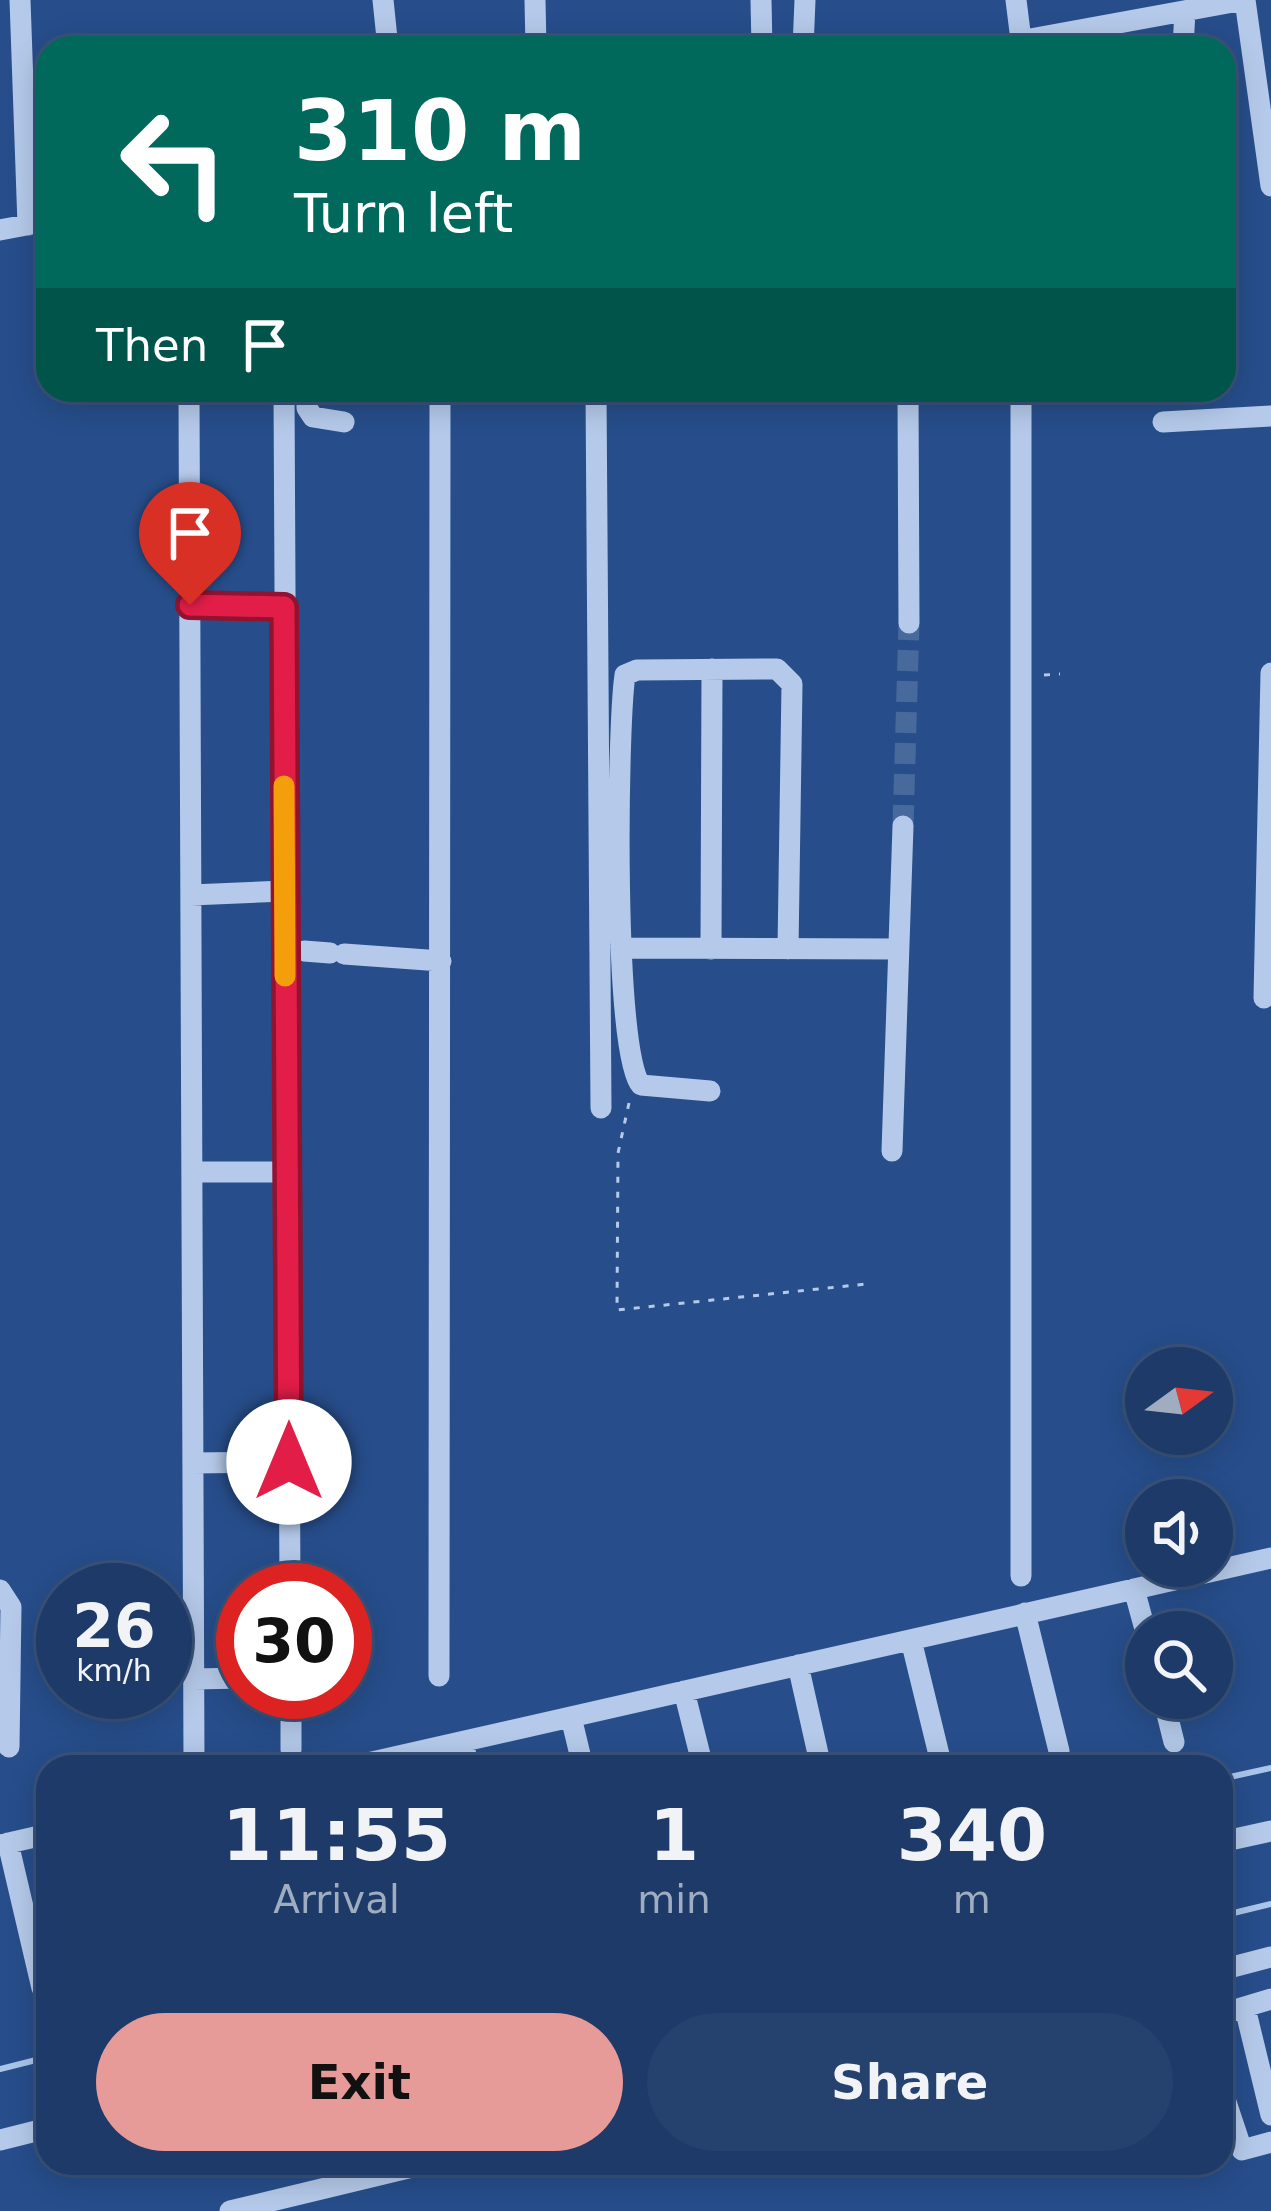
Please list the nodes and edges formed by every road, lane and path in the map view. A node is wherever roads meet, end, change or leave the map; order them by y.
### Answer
1 (20, 0) edge
2 (383, 0) edge
3 (535, 0) edge
4 (761, 0) edge
5 (803, 0) edge
6 (1016, 0) edge
7 (1244, 0) edge
8 (1185, 11) junction
9 (387, 36) edge
10 (536, 36) edge
11 (762, 36) edge
12 (803, 36) edge
13 (1021, 36) edge
14 (1062, 36) edge
15 (1184, 36) edge
16 (26, 172) junction
17 (0, 175) edge
18 (1271, 186) edge
19 (36, 214) edge
20 (36, 223) edge
21 (0, 230) edge
22 (189, 402) edge
23 (284, 402) edge
24 (307, 402) edge
25 (440, 402) edge
26 (596, 402) edge
27 (908, 402) edge
28 (1022, 402) edge
29 (1271, 417) edge
30 (344, 422) dead end
31 (1163, 422) dead end
32 (1271, 434) edge
33 (190, 605) junction
34 (284, 607) junction
35 (909, 623) tunnel mouth
36 (712, 669) junction
37 (1271, 673) edge
38 (903, 826) tunnel mouth
39 (284, 891) junction
40 (191, 895) junction
41 (622, 948) junction
42 (710, 949) junction
43 (788, 949) junction
44 (898, 950) junction
45 (304, 951) dead end
46 (441, 961) junction
47 (1264, 998) dead end
48 (634, 1078) junction
49 (710, 1091) dead end
50 (601, 1108) dead end
51 (892, 1151) dead end
52 (192, 1172) junction
53 (286, 1172) junction
54 (866, 1284) dead end
55 (289, 1462) junction
56 (193, 1463) junction
57 (1271, 1558) edge
58 (290, 1563) edge
59 (1021, 1576) dead end
60 (1134, 1589) junction
61 (0, 1590) edge
62 (1140, 1611) edge
63 (1025, 1613) junction
64 (910, 1640) junction
65 (798, 1665) junction
66 (439, 1676) dead end
67 (194, 1679) junction
68 (216, 1679) edge
69 (684, 1690) junction
70 (571, 1717) junction
71 (291, 1719) edge
72 (1168, 1719) edge
73 (1174, 1742) dead end
74 (463, 1743) junction
75 (9, 1747) dead end
76 (291, 1750) dead end
77 (1059, 1751) dead end
78 (194, 1755) edge
79 (406, 1755) edge
80 (466, 1755) edge
81 (580, 1755) edge
82 (700, 1755) edge
83 (818, 1755) edge
84 (939, 1755) edge
85 (1271, 1831) edge
86 (36, 1837) edge
87 (1233, 1839) edge
88 (4, 1844) edge
89 (1271, 1957) edge
90 (36, 1965) edge
91 (1233, 1967) edge
92 (1271, 2000) edge
93 (1245, 2008) junction
94 (1233, 2011) edge
95 (1271, 2115) edge
96 (1233, 2123) edge
97 (36, 2131) edge
98 (0, 2140) edge
99 (1271, 2142) edge
100 (379, 2175) edge
101 (230, 2211) edge

1 - 16 street
2 - 9 street
3 - 10 street
4 - 11 street
5 - 12 street
6 - 13 street
7 - 8 street
7 - 18 street
8 - 14 street
8 - 15 street
16 - 17 street
16 - 19 street
20 - 21 street
22 - 33 street
23 - 34 street
24 - 30 street
25 - 46 street
26 - 50 street
27 - 35 street
28 - 59 street
29 - 31 street
29 - 32 street
33 - 34 street
33 - 40 street
34 - 39 street
36 - 41 street
36 - 42 street
36 - 43 street
37 - 47 street
38 - 44 street
39 - 40 street
39 - 53 street
40 - 52 street
41 - 42 street
41 - 48 street
42 - 43 street
43 - 44 street
44 - 51 street
45 - 46 street
46 - 66 street
48 - 49 street
48 - 54 path
52 - 53 street
52 - 56 street
53 - 55 street
55 - 56 street
55 - 58 street
56 - 67 street
57 - 60 street
60 - 62 street
60 - 63 street
61 - 75 street
63 - 64 street
63 - 77 street
64 - 65 street
64 - 84 street
65 - 69 street
65 - 83 street
67 - 68 street
67 - 78 street
69 - 70 street
69 - 82 street
70 - 74 street
70 - 81 street
71 - 76 street
72 - 73 street
74 - 79 street
74 - 80 street
85 - 87 street
86 - 88 street
88 - 90 street
89 - 91 street
92 - 93 street
93 - 94 street
93 - 95 street
96 - 99 street
97 - 98 street
100 - 101 street

